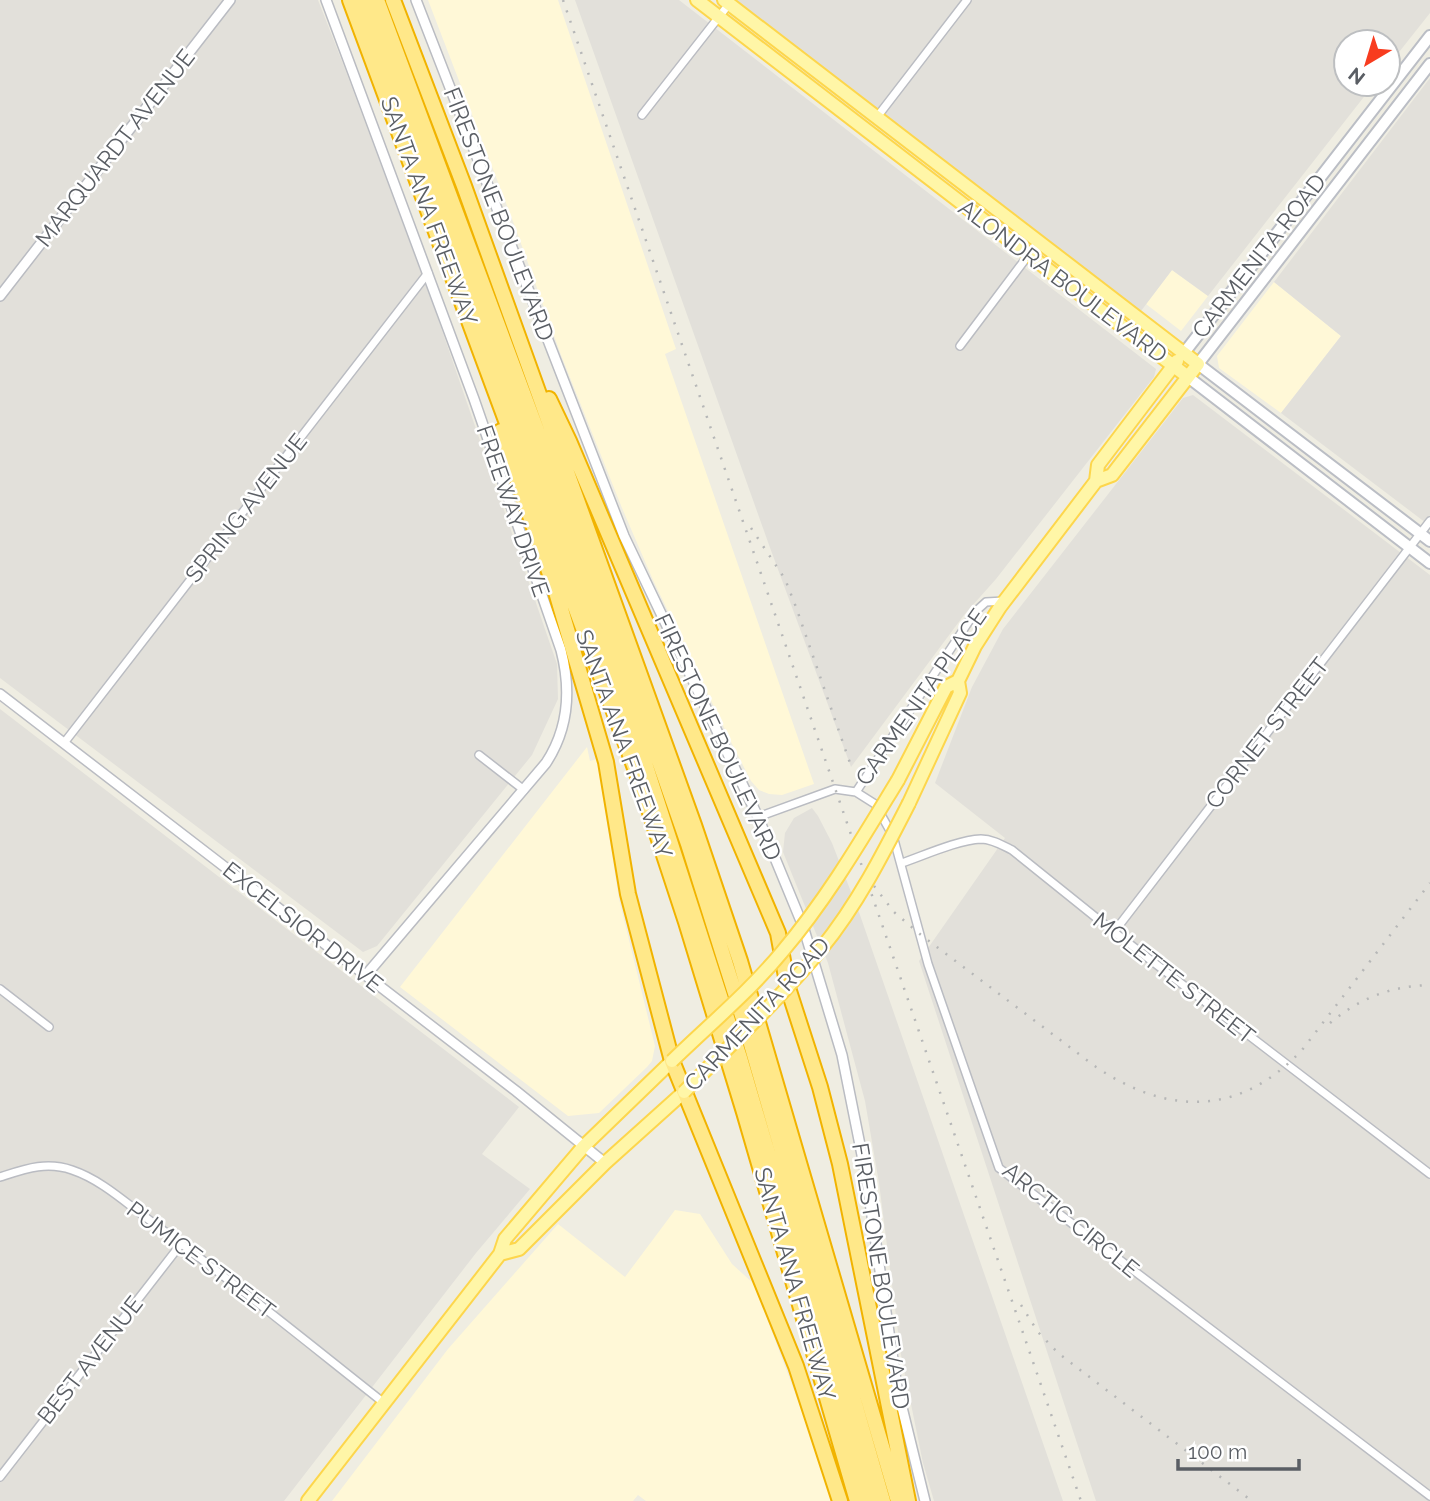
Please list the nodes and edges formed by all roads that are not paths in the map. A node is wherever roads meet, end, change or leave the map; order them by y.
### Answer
1 (230, 0) edge
2 (326, 0) edge
3 (350, 0) edge
4 (363, 0) edge
5 (377, 0) edge
6 (393, 0) edge
7 (416, 0) edge
8 (696, 0) edge
9 (967, 0) edge
10 (726, 2) edge
11 (719, 17) junction
12 (1430, 36) edge
13 (1430, 64) edge
14 (642, 115) dead end
15 (877, 117) junction
16 (919, 150) junction
17 (909, 163) junction
18 (1039, 241) junction
19 (1029, 255) junction
20 (428, 274) junction
21 (0, 296) edge
22 (467, 315) junction
23 (516, 332) junction
24 (960, 345) dead end
25 (1184, 353) junction
26 (1198, 364) junction
27 (1174, 366) junction
28 (1188, 377) junction
29 (1096, 481) junction
30 (1430, 521) edge
31 (1420, 534) junction
32 (1430, 541) edge
33 (1410, 547) junction
34 (1430, 563) edge
35 (1004, 601) junction
36 (958, 681) junction
37 (0, 694) edge
38 (64, 743) junction
39 (479, 755) dead end
40 (524, 790) junction
41 (856, 792) junction
42 (758, 817) junction
43 (902, 863) junction
44 (1114, 932) junction
45 (782, 953) junction
46 (366, 975) junction
47 (788, 988) junction
48 (0, 989) edge
49 (49, 1027) dead end
50 (672, 1061) junction
51 (684, 1091) junction
52 (584, 1146) junction
53 (605, 1163) junction
54 (1430, 1174) edge
55 (0, 1177) edge
56 (181, 1244) junction
57 (500, 1254) junction
58 (384, 1403) junction
59 (0, 1477) edge
60 (1430, 1496) edge
61 (308, 1501) edge
62 (840, 1501) edge
63 (858, 1501) edge
64 (870, 1501) edge
65 (883, 1501) edge
66 (898, 1501) edge
67 (908, 1501) edge
68 (925, 1501) edge

1 - 21 street, MARQUARDT AVENUE
2 - 20 street, FREEWAY DRIVE
3 - 22 highway, SANTA ANA FREEWAY
4 - 64 highway
5 - 65 highway
6 - 23 highway, SANTA ANA FREEWAY
7 - 42 street, FIRESTONE BOULEVARD
8 - 11 main road, ALONDRA BOULEVARD
9 - 15 street
10 - 11 street
10 - 15 main road, ALONDRA BOULEVARD
11 - 14 street
11 - 17 main road, ALONDRA BOULEVARD
12 - 25 main road, CARMENITA ROAD
13 - 26 main road, CARMENITA ROAD
15 - 16 main road, ALONDRA BOULEVARD
16 - 17 main road
16 - 18 main road, ALONDRA BOULEVARD
17 - 19 main road, ALONDRA BOULEVARD
18 - 19 street
18 - 25 main road, ALONDRA BOULEVARD
19 - 24 street
19 - 27 main road, ALONDRA BOULEVARD
20 - 38 street, SPRING AVENUE
20 - 40 street, FREEWAY DRIVE
22 - 50 highway
22 - 63 highway, SANTA ANA FREEWAY
23 - 45 highway
23 - 66 highway, SANTA ANA FREEWAY
25 - 26 main road, ALONDRA BOULEVARD
25 - 27 main road, CARMENITA ROAD
26 - 28 main road, CARMENITA ROAD
26 - 31 main road, ALONDRA BOULEVARD
27 - 28 main road, ALONDRA BOULEVARD
27 - 29 main road, CARMENITA ROAD
28 - 29 main road, CARMENITA ROAD
28 - 33 main road, ALONDRA BOULEVARD
29 - 35 main road, CARMENITA ROAD
30 - 31 street, CORNET STREET
31 - 32 main road, ALONDRA BOULEVARD
31 - 33 street, CORNET STREET
33 - 34 main road, ALONDRA BOULEVARD
33 - 44 street, CORNET STREET
35 - 36 main road, CARMENITA ROAD
35 - 41 street, CARMENITA PLACE
36 - 45 main road, CARMENITA ROAD, bridge
36 - 47 main road, CARMENITA ROAD, bridge
37 - 38 street, EXCELSIOR DRIVE
38 - 46 street, EXCELSIOR DRIVE
39 - 40 street
40 - 46 street, FREEWAY DRIVE
41 - 42 street, CARMENITA PLACE
41 - 43 street, ARCTIC CIRCLE
42 - 68 street, FIRESTONE BOULEVARD
43 - 44 street, MOLETTE STREET
43 - 60 street, ARCTIC CIRCLE
44 - 54 street, MOLETTE STREET
45 - 47 highway
45 - 50 main road, CARMENITA ROAD, bridge
46 - 52 street, EXCELSIOR DRIVE
47 - 51 main road, CARMENITA ROAD, bridge
47 - 67 highway
48 - 49 street
50 - 51 highway
50 - 52 main road, CARMENITA ROAD
51 - 53 main road, CARMENITA ROAD
51 - 62 highway
52 - 53 street, EXCELSIOR DRIVE
52 - 57 main road, CARMENITA ROAD
53 - 57 main road, CARMENITA ROAD
55 - 56 street, PUMICE STREET
56 - 58 street, PUMICE STREET
56 - 59 street, BEST AVENUE
57 - 58 main road, CARMENITA ROAD
58 - 61 main road, CARMENITA ROAD

